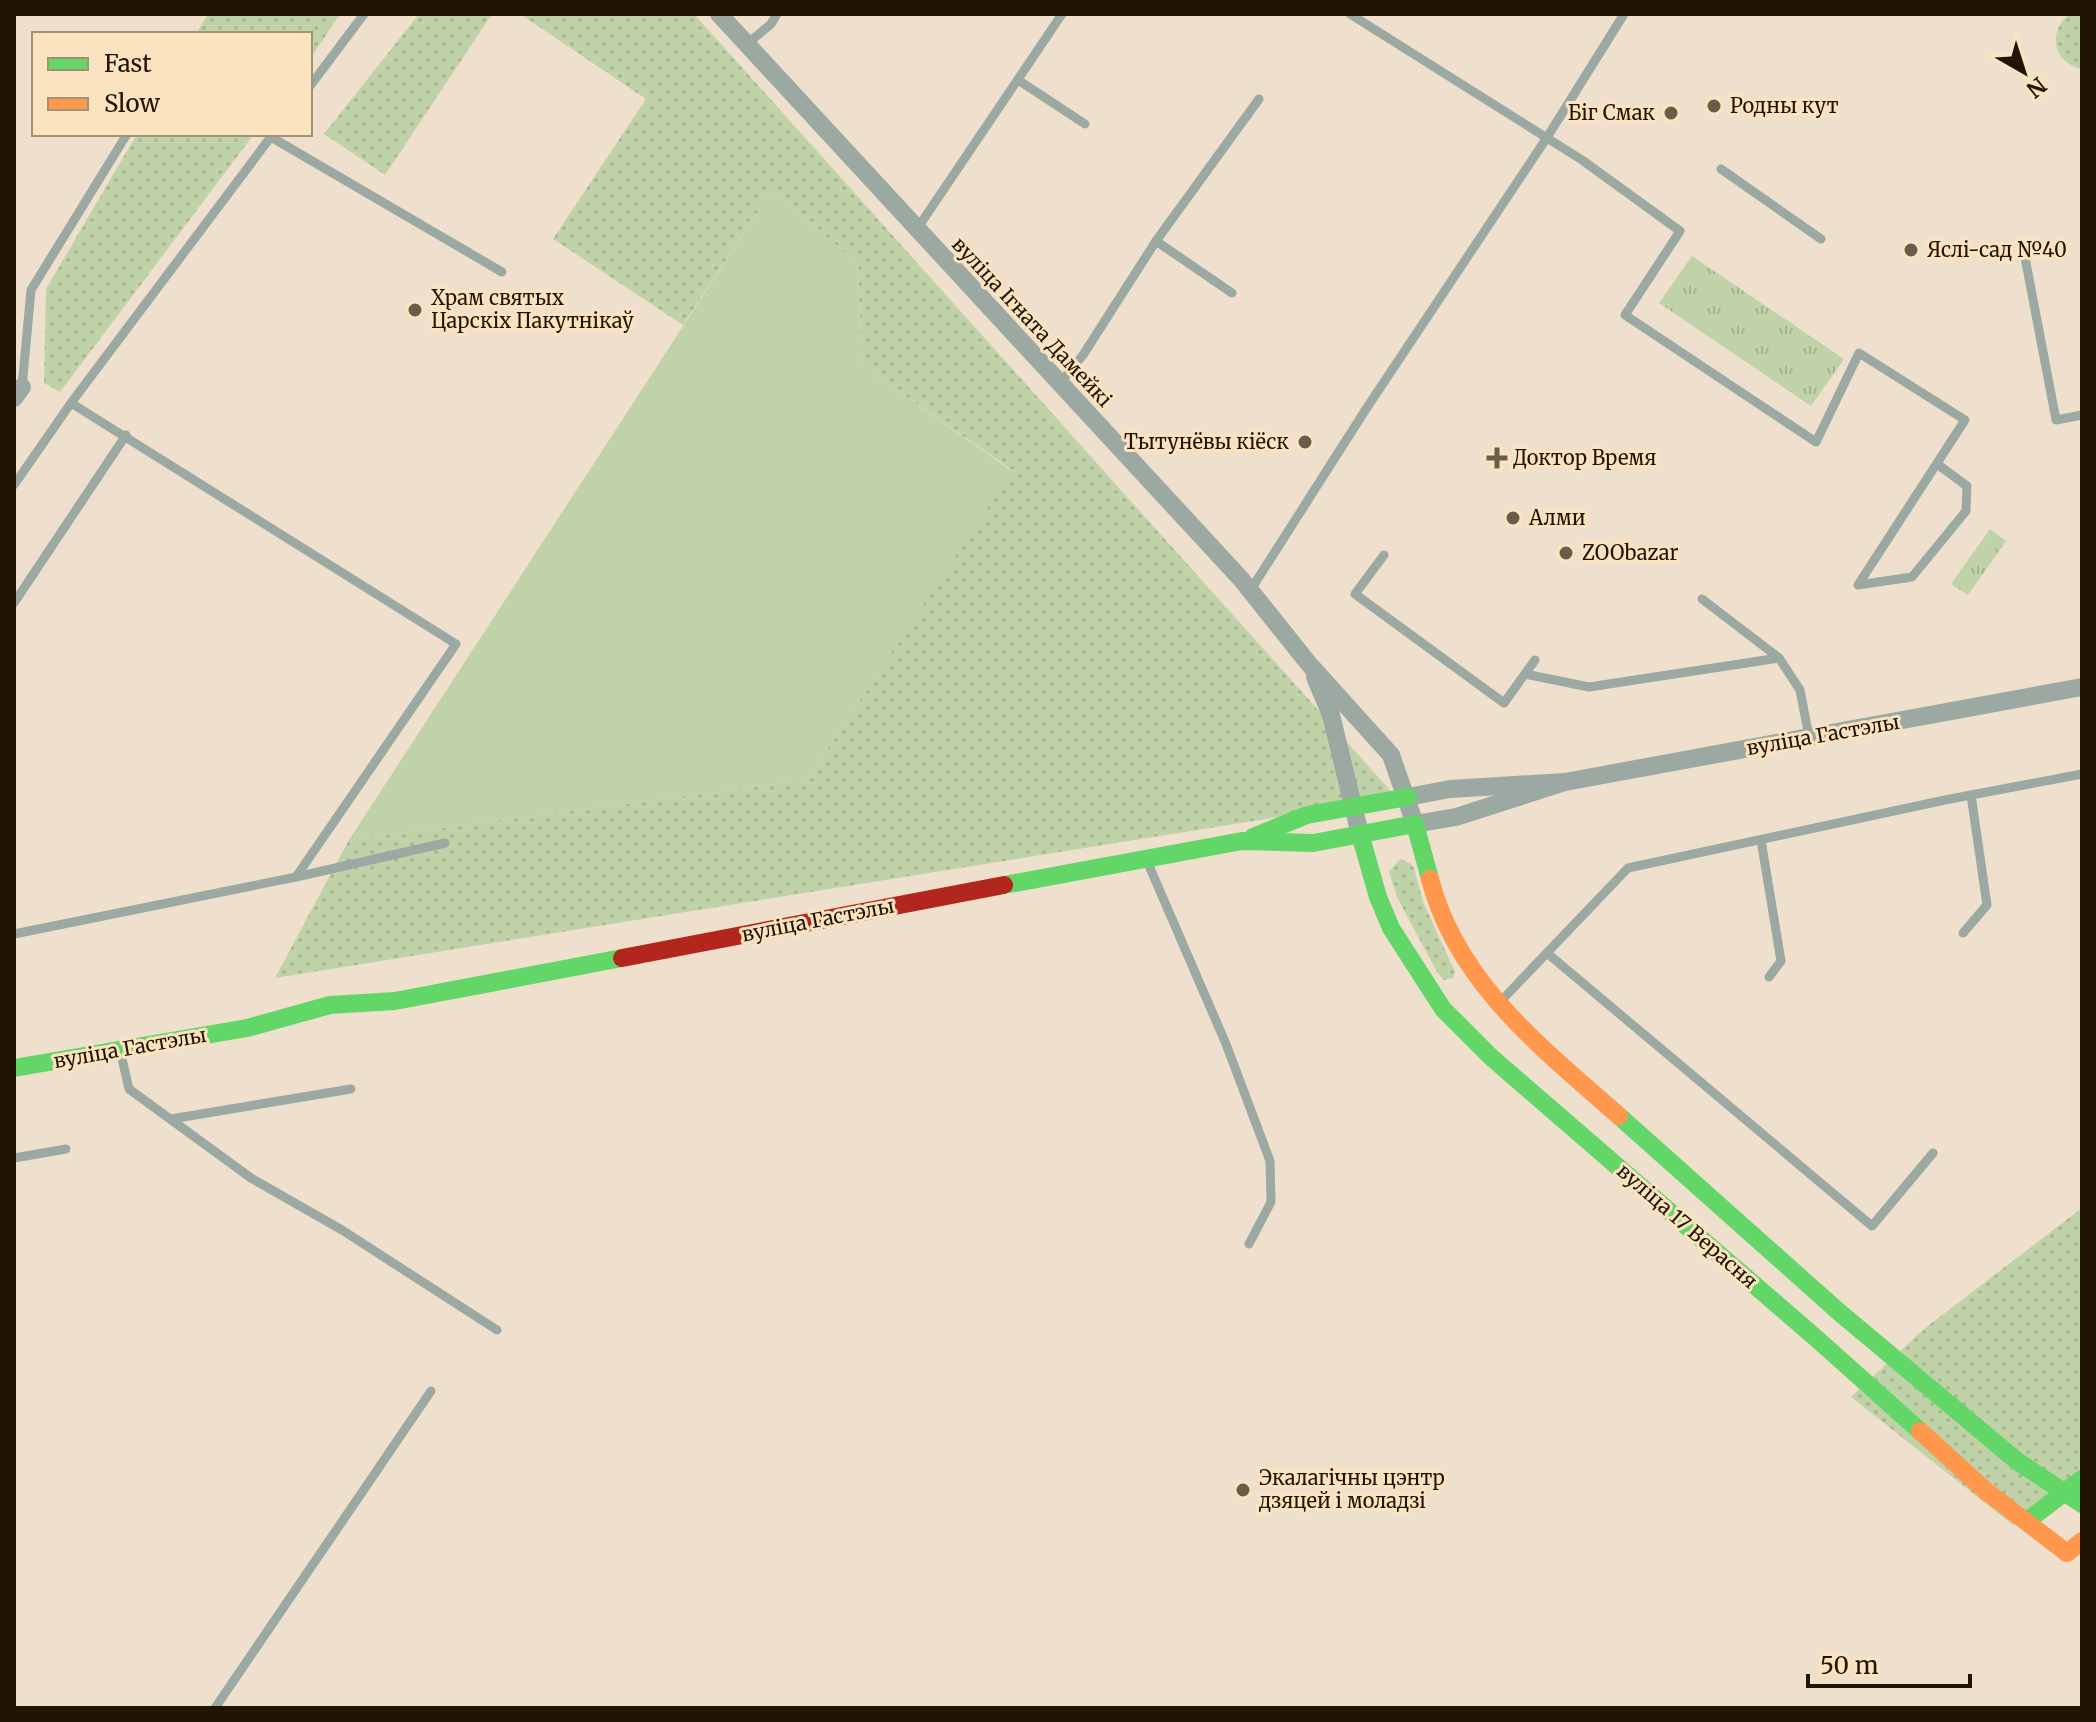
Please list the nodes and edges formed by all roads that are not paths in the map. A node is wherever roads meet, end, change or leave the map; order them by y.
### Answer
1 (364, 14) edge
2 (719, 14) edge
3 (777, 14) edge
4 (1062, 14) edge
5 (1350, 14) edge
6 (1624, 14) edge
7 (747, 44) junction
8 (1018, 80) junction
9 (312, 83) edge
10 (1259, 99) dead end
11 (1085, 124) dead end
12 (126, 136) edge
13 (272, 136) edge
14 (1546, 139) junction
15 (1721, 169) dead end
16 (917, 229) junction
17 (1821, 239) dead end
18 (1156, 241) junction
19 (2047, 247) dead end
20 (502, 272) dead end
21 (1232, 293) dead end
22 (1059, 384) junction
23 (18, 392) edge
24 (71, 403) junction
25 (2082, 415) edge
26 (126, 435) junction
27 (1937, 464) junction
28 (14, 485) edge
29 (1384, 555) dead end
30 (1250, 591) junction
31 (1702, 599) dead end
32 (14, 603) edge
33 (1779, 658) junction
34 (1535, 660) dead end
35 (1309, 664) junction
36 (1525, 674) junction
37 (2082, 687) edge
38 (1809, 737) junction
39 (2082, 774) edge
40 (1565, 782) junction
41 (1971, 795) junction
42 (1408, 797) junction
43 (1351, 807) junction
44 (1415, 824) junction
45 (1360, 834) junction
46 (1761, 840) junction
47 (1242, 841) junction
48 (445, 843) dead end
49 (1146, 858) junction
50 (296, 877) junction
51 (1963, 933) dead end
52 (14, 934) edge
53 (1547, 953) junction
54 (1769, 977) dead end
55 (1498, 1005) junction
56 (120, 1050) junction
57 (14, 1068) edge
58 (351, 1089) dead end
59 (171, 1119) junction
60 (66, 1149) dead end
61 (1933, 1153) dead end
62 (14, 1158) edge
63 (1249, 1244) dead end
64 (497, 1330) dead end
65 (431, 1391) dead end
66 (2082, 1479) edge
67 (2065, 1492) junction
68 (2082, 1504) edge
69 (2027, 1521) junction
70 (2082, 1541) edge
71 (2067, 1553) junction
72 (2082, 1566) edge
73 (215, 1708) edge

1 - 9 lane
2 - 7 street, вуліца Ігната Дамейкі
3 - 7 lane
4 - 8 lane
5 - 14 lane
6 - 14 lane
7 - 16 street, вуліца Ігната Дамейкі
8 - 11 lane
8 - 16 lane
10 - 18 lane
12 - 23 lane
13 - 20 lane
13 - 24 lane
14 - 27 lane
14 - 30 lane
15 - 17 lane
16 - 22 street, вуліца Ігната Дамейкі
18 - 21 lane
18 - 22 lane
19 - 25 lane
22 - 30 street, вуліца Ігната Дамейкі
24 - 26 lane
24 - 28 lane
26 - 32 lane
26 - 50 lane
27 - 27 lane
29 - 36 lane
30 - 35 street, вуліца Ігната Дамейкі
31 - 33 lane
33 - 36 lane
33 - 38 lane
34 - 36 lane
35 - 42 street, вуліца Ігната Дамейкі
35 - 43 street, вуліца Ігната Дамейкі
37 - 38 street, вуліца Гастэлы
38 - 40 street, вуліца Гастэлы
39 - 41 lane
40 - 42 street, вуліца Гастэлы
40 - 44 street, вуліца Гастэлы
41 - 46 lane
41 - 51 lane
42 - 43 main road, вуліца Гастэлы
42 - 44 street, вуліца Ігната Дамейкі
43 - 45 street, вуліца Ігната Дамейкі
43 - 47 main road, вуліца Гастэлы
44 - 45 main road, вуліца Гастэлы
44 - 55 main road, вуліца 17 Верасня
45 - 47 main road, вуліца Гастэлы
45 - 69 main road, вуліца 17 Верасня
46 - 53 lane
46 - 54 lane
47 - 49 main road, вуліца Гастэлы
48 - 50 lane
49 - 56 main road, вуліца Гастэлы
49 - 63 lane
50 - 52 lane
53 - 55 lane
53 - 61 lane
55 - 67 main road, вуліца 17 Верасня
56 - 57 main road, вуліца Гастэлы
56 - 59 lane
58 - 59 lane
59 - 64 lane
60 - 62 lane
65 - 73 lane
66 - 67 main road
67 - 68 main road, вуліца 17 Верасня
67 - 69 main road
69 - 71 main road, вуліца 17 Верасня
70 - 71 main road
71 - 72 street, вуліца 17 Верасня

